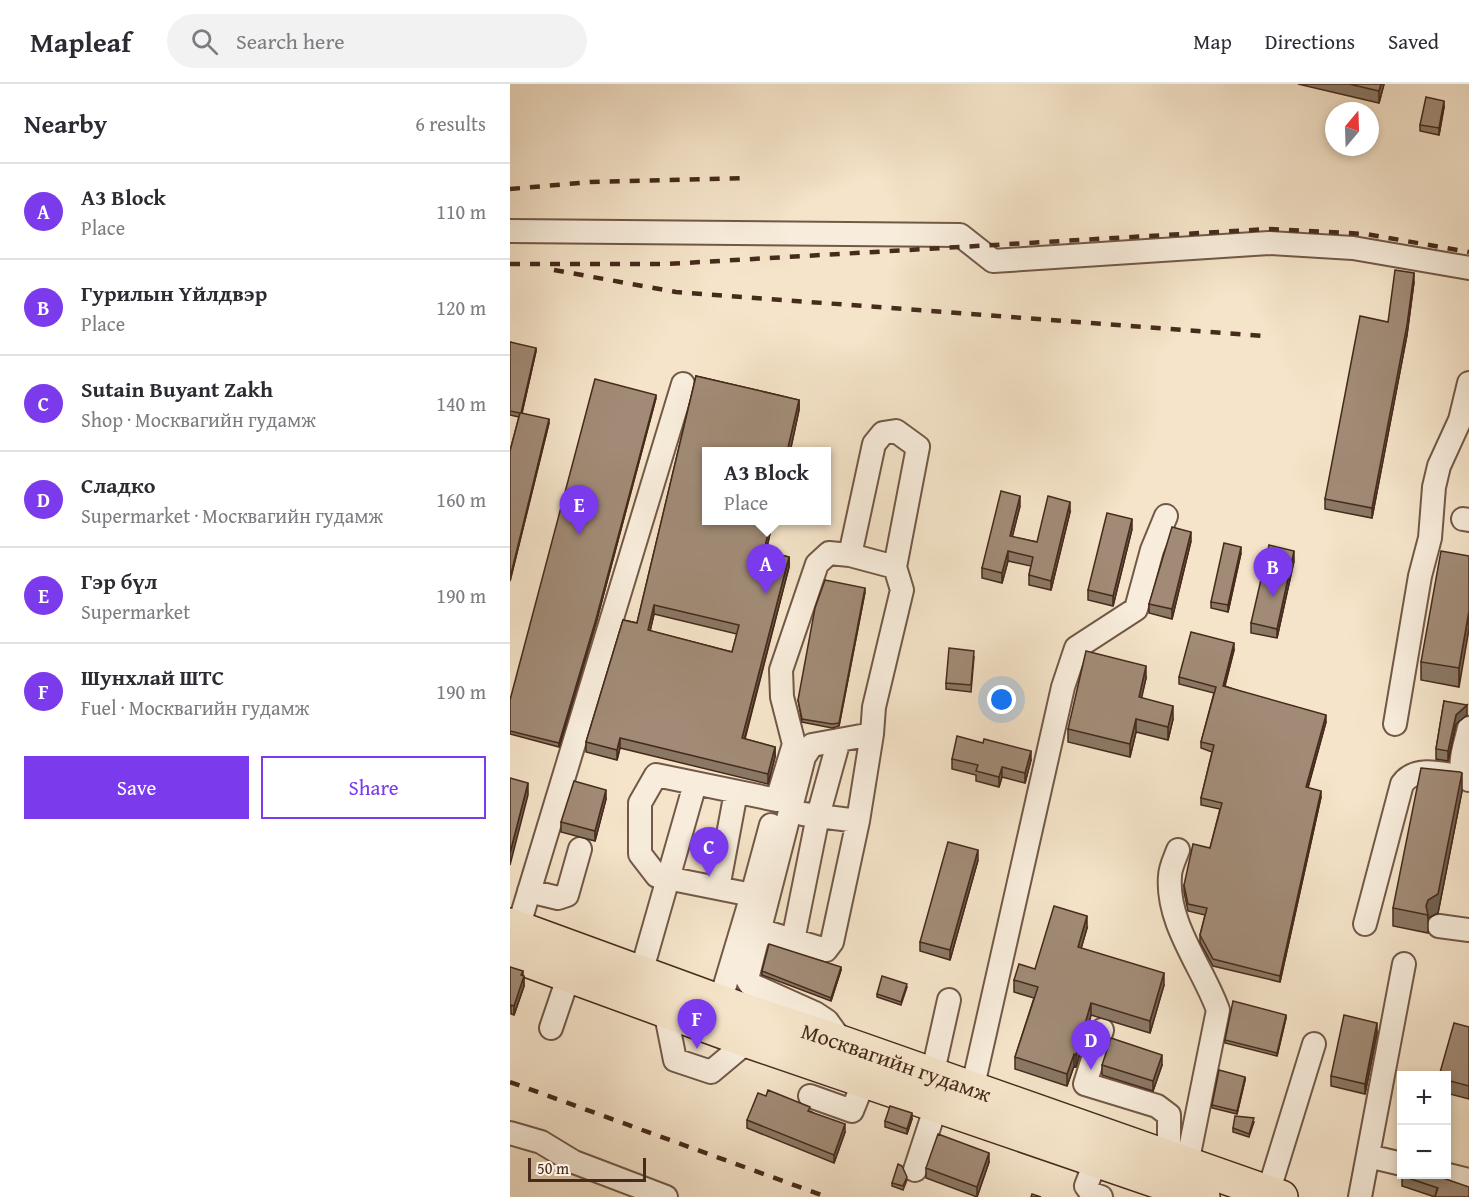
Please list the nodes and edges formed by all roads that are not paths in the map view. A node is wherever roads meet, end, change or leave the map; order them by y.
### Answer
1 (510, 231) edge
2 (1469, 268) edge
3 (1469, 383) edge
4 (683, 384) dead end
5 (1166, 516) dead end
6 (850, 555) junction
7 (895, 567) junction
8 (1395, 724) dead end
9 (1469, 728) edge
10 (872, 734) junction
11 (839, 740) junction
12 (1467, 779) edge
13 (695, 783) junction
14 (736, 792) junction
15 (784, 806) junction
16 (818, 816) junction
17 (858, 822) junction
18 (580, 849) dead end
19 (1178, 850) dead end
20 (670, 879) junction
21 (718, 888) junction
22 (529, 891) junction
23 (752, 895) junction
24 (1365, 924) dead end
25 (1438, 926) dead end
26 (759, 930) junction
27 (1469, 930) edge
28 (513, 936) edge
29 (793, 940) junction
30 (1404, 964) dead end
31 (641, 973) junction
32 (569, 975) junction
33 (948, 999) dead end
34 (720, 1002) junction
35 (665, 1010) junction
36 (551, 1028) dead end
37 (1102, 1030) dead end
38 (748, 1041) junction
39 (843, 1042) junction
40 (1314, 1044) dead end
41 (864, 1081) junction
42 (972, 1090) junction
43 (934, 1091) junction
44 (810, 1096) dead end
45 (510, 1133) edge
46 (1368, 1156) junction
47 (1096, 1160) junction
48 (1397, 1163) edge
49 (915, 1170) dead end
50 (1163, 1175) edge
51 (1451, 1176) edge
52 (1469, 1180) edge
53 (1275, 1195) edge
54 (666, 1197) edge
55 (1101, 1197) edge
56 (1203, 1197) edge
57 (1360, 1197) edge

1 - 2 lane
3 - 8 lane
4 - 22 lane
5 - 42 lane
6 - 7 lane
6 - 7 lane
6 - 15 lane
7 - 10 lane
9 - 12 lane
10 - 11 lane
10 - 17 lane
11 - 15 lane
11 - 16 lane
12 - 24 lane
13 - 14 lane
13 - 20 lane
13 - 20 lane
14 - 15 lane
14 - 21 lane
15 - 16 lane
15 - 23 lane
15 - 26 lane
16 - 17 lane
16 - 29 lane
17 - 29 lane
18 - 22 lane
19 - 50 lane
20 - 21 lane
20 - 31 lane
21 - 23 lane
22 - 28 lane
23 - 34 lane
25 - 27 lane
26 - 29 lane
26 - 39 lane
28 - 31 highway, Москвагийн гудамж
28 - 32 highway, Москвагийн гудамж
30 - 46 lane
31 - 34 highway, Москвагийн гудамж
32 - 35 highway, Москвагийн гудамж
32 - 36 lane
33 - 43 lane
34 - 39 highway, Москвагийн гудамж
35 - 38 highway, Москвагийн гудамж
35 - 38 lane
37 - 50 lane
38 - 41 highway, Москвагийн гудамж
39 - 43 highway, Москвагийн гудамж
40 - 53 lane
41 - 43 highway, Москвагийн гудамж
41 - 44 lane
42 - 43 highway, Москвагийн гудамж
42 - 50 highway, Москвагийн гудамж
43 - 47 highway, Москвагийн гудамж
43 - 49 lane
45 - 54 lane
46 - 48 lane
46 - 57 lane
47 - 50 highway, Москвагийн гудамж
47 - 55 lane
50 - 53 highway, Москвагийн гудамж
50 - 56 highway, Москвагийн гудамж
51 - 52 lane

